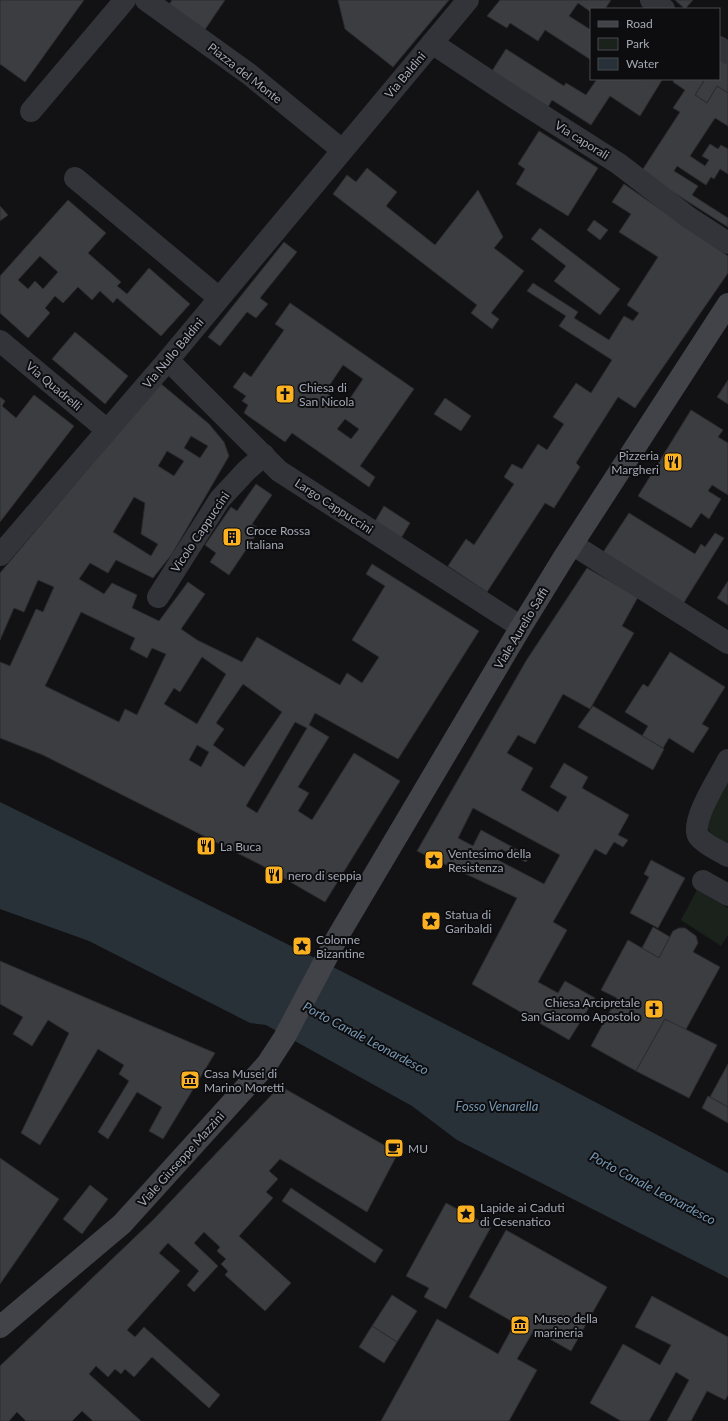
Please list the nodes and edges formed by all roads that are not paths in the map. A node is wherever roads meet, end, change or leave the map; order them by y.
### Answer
1 (125, 0) edge
2 (146, 0) edge
3 (468, 0) edge
4 (651, 0) edge
5 (663, 8) edge
6 (432, 43) junction
7 (31, 111) dead end
8 (342, 150) junction
9 (75, 178) dead end
10 (728, 243) edge
11 (218, 298) junction
12 (728, 304) edge
13 (0, 341) edge
14 (168, 360) junction
15 (107, 430) junction
16 (264, 455) junction
17 (582, 551) dead end
18 (0, 554) edge
19 (158, 597) dead end
20 (521, 627) junction
21 (728, 643) edge
22 (728, 760) edge
23 (728, 856) edge
24 (703, 881) dead end
25 (728, 895) edge
26 (326, 959) joint
27 (0, 1327) edge

1 - 7 street
2 - 8 street, Piazza del Monte
3 - 6 street, Via Baldini
4 - 5 street
6 - 8 street, Via Baldini
6 - 10 street, Via caporali
8 - 11 street, Via Nullo Baldini
9 - 11 street
11 - 14 street, Via Nullo Baldini
12 - 20 street, Viale Aurelio Saffi
13 - 15 street, Via Quadrelli
14 - 15 street, Via Nullo Baldini
14 - 16 street, Largo Cappuccini
15 - 18 street, Via Nullo Baldini
16 - 19 street, Vicolo Cappuccini
16 - 20 street, Largo Cappuccini
17 - 21 street
20 - 26 street, Viale Aurelio Saffi
22 - 23 street
24 - 25 street
26 - 27 street, Viale Giuseppe Mazzini

